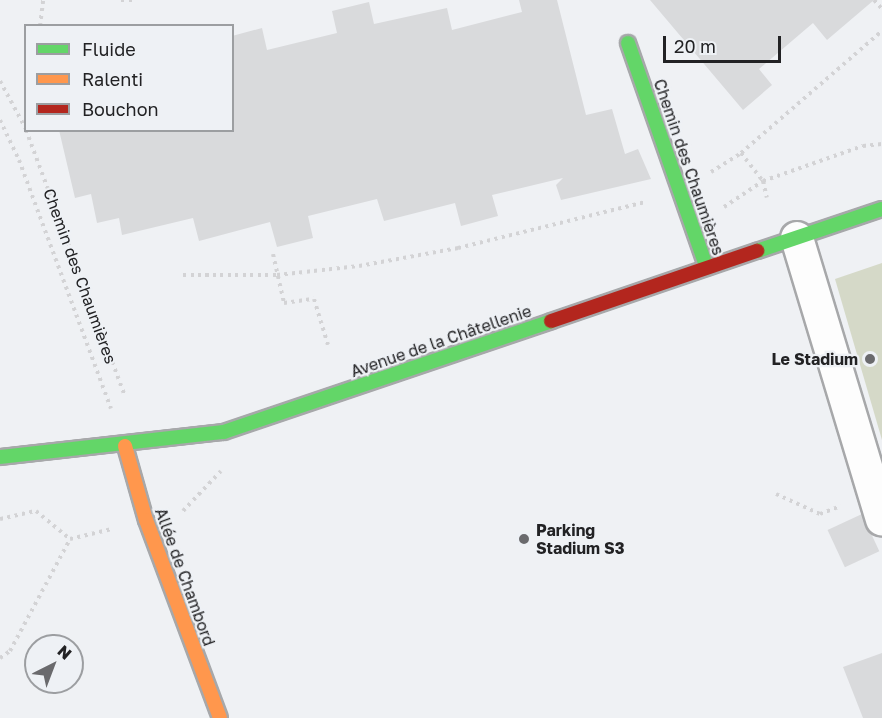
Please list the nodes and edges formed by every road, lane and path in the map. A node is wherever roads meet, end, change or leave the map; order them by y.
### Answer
1 (43, 0) edge
2 (121, 0) edge
3 (133, 0) edge
4 (874, 0) edge
5 (882, 9) edge
6 (40, 24) edge
7 (882, 32) edge
8 (628, 43) dead end
9 (0, 81) edge
10 (0, 120) edge
11 (24, 126) edge
12 (27, 132) edge
13 (882, 144) edge
14 (741, 153) junction
15 (764, 181) junction
16 (680, 190) junction
17 (767, 198) dead end
18 (882, 209) edge
19 (695, 231) junction
20 (797, 238) junction
21 (273, 254) dead end
22 (707, 268) junction
23 (277, 274) junction
24 (183, 275) dead end
25 (328, 345) dead end
26 (125, 396) dead end
27 (124, 446) junction
28 (0, 457) edge
29 (776, 494) dead end
30 (878, 507) edge
31 (0, 519) edge
32 (146, 520) junction
33 (70, 539) junction
34 (0, 658) edge
35 (220, 718) edge

1 - 6 path
2 - 3 path
4 - 5 path
7 - 14 path
8 - 16 street, Chemin des Chaumières
9 - 11 path, Chemin des Chaumières
10 - 27 path, Chemin des Chaumières
12 - 26 path, Chemin des Chaumières
13 - 15 path
14 - 15 path
14 - 16 path
15 - 17 path
15 - 19 path
16 - 19 street, Chemin des Chaumières
16 - 23 path
18 - 20 street, Avenue de la Châtellenie
19 - 22 street, Chemin des Chaumières
20 - 22 street, Avenue de la Châtellenie
20 - 30 street
21 - 23 path
22 - 27 street, Avenue de la Châtellenie
23 - 24 path
23 - 25 path
27 - 28 street, Avenue de la Châtellenie
27 - 32 street, Allée de Chambord
29 - 30 path
31 - 33 path
32 - 33 path
32 - 35 street, Allée de Chambord
33 - 34 path

